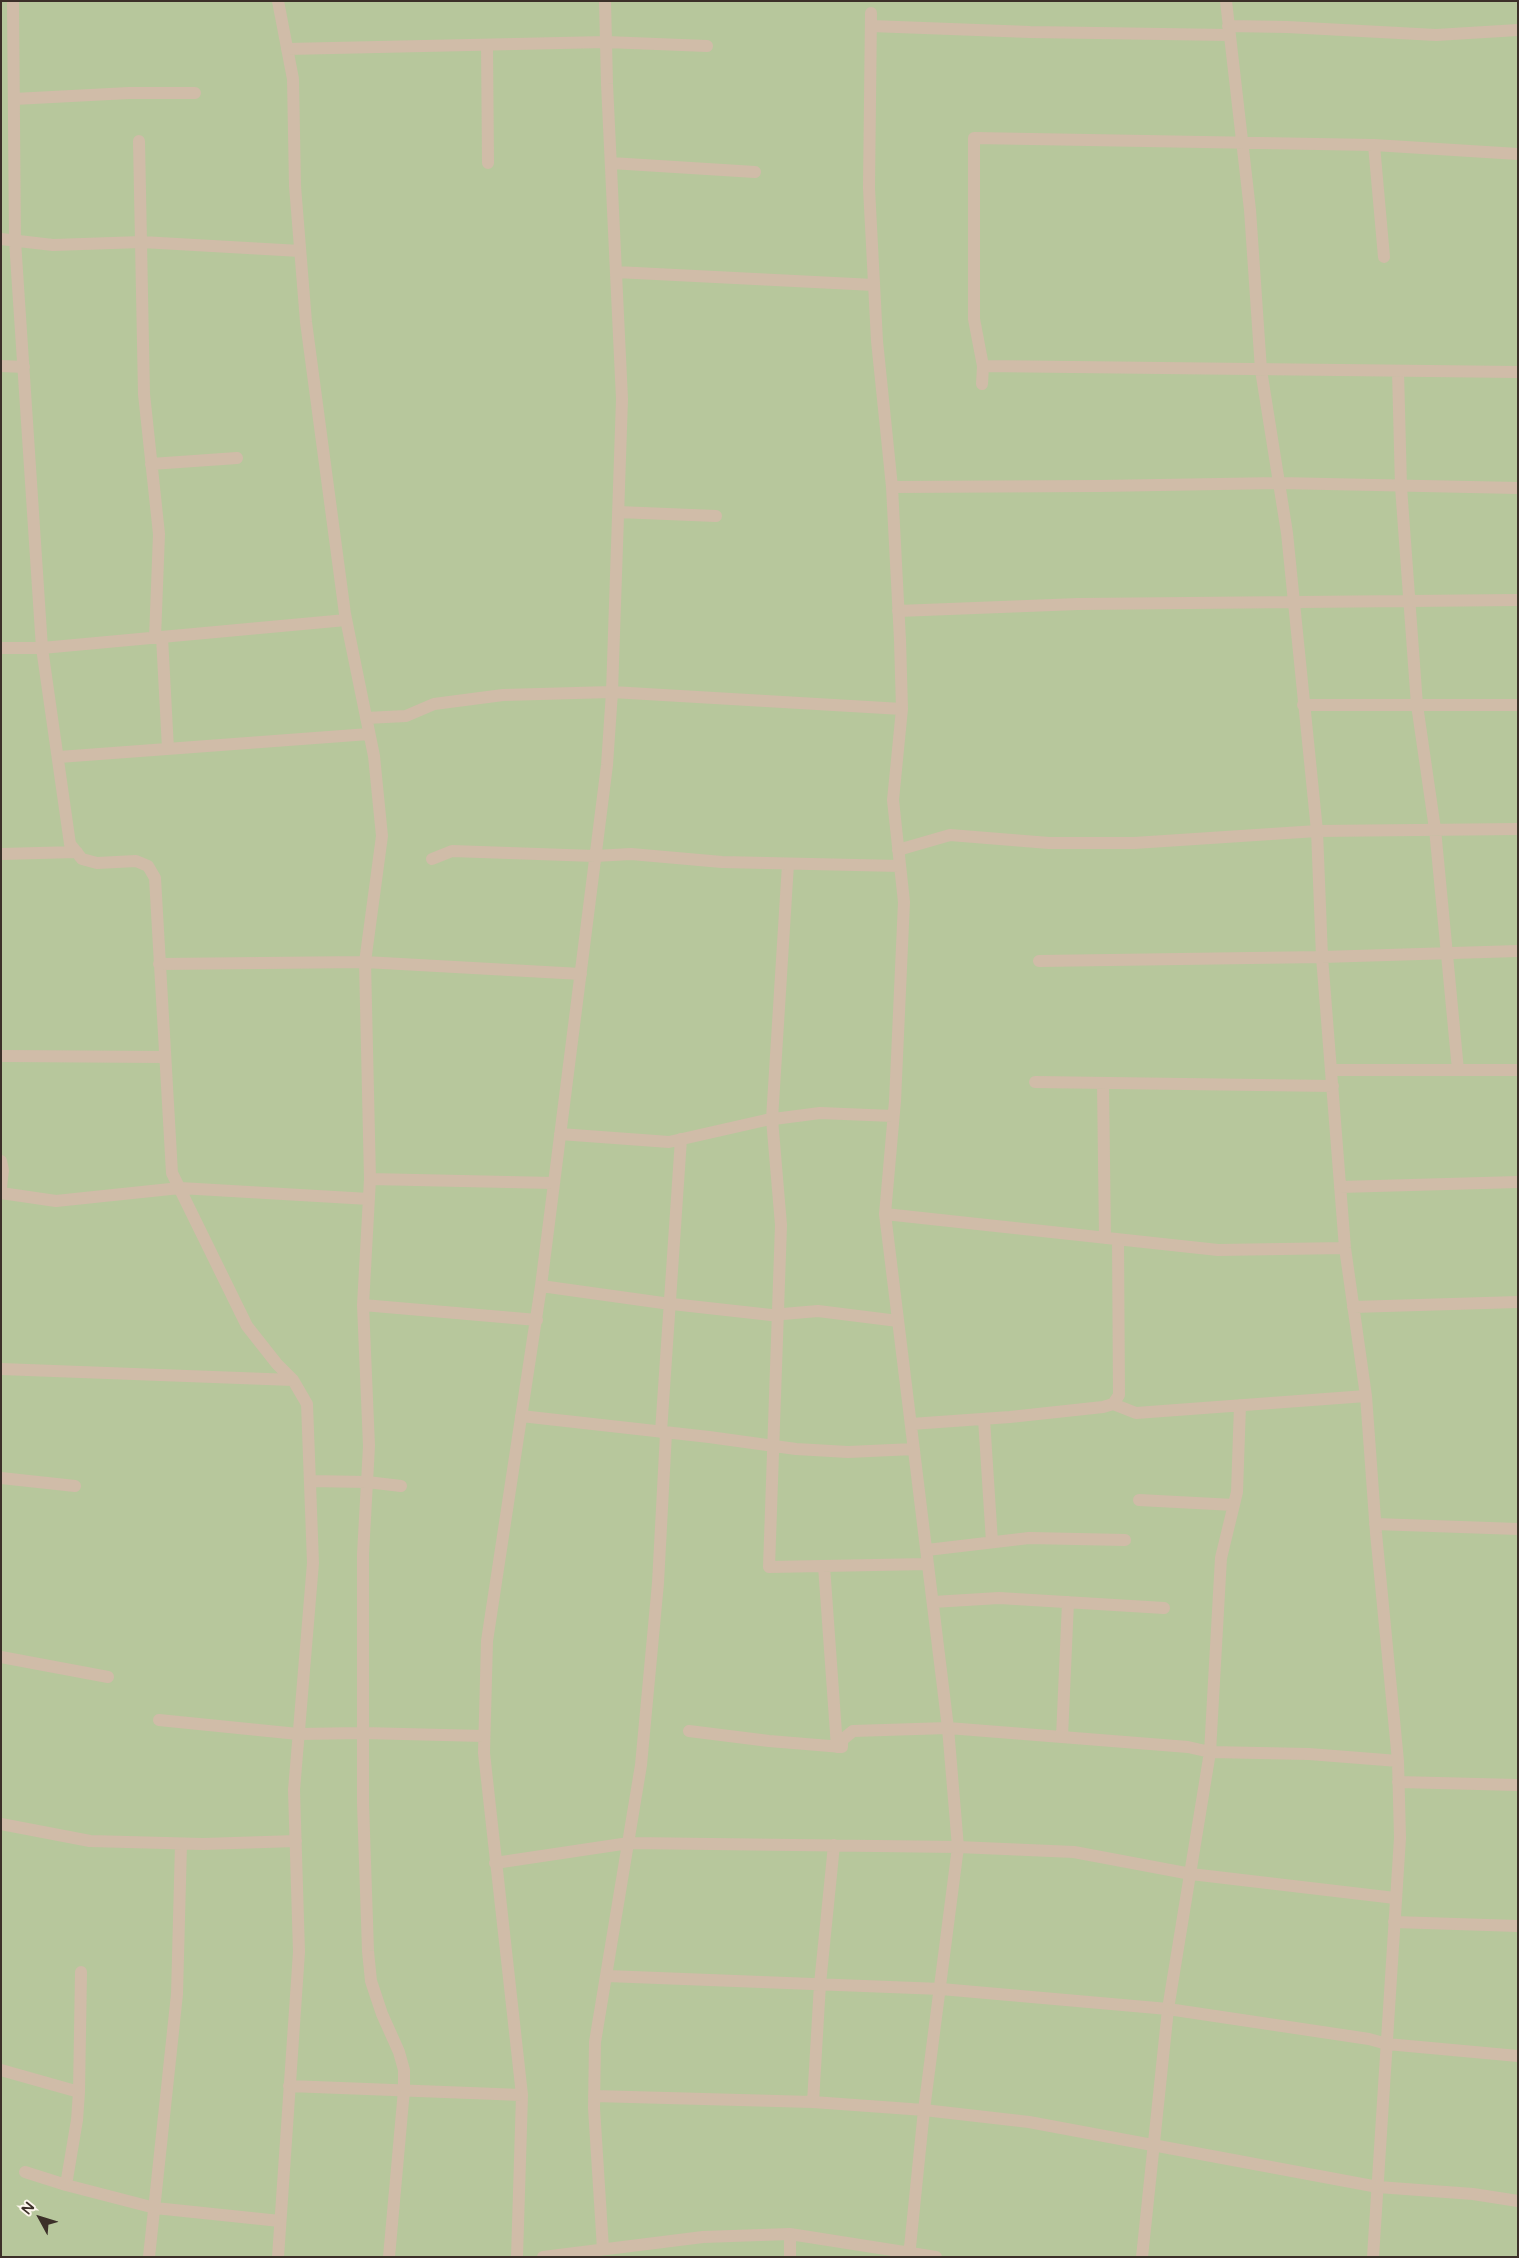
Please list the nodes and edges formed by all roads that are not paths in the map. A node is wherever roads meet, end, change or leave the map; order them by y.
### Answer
1 (13, 1) edge
2 (278, 1) edge
3 (606, 1) edge
4 (1226, 1) edge
5 (1518, 30) edge
6 (1228, 31) junction
7 (606, 42) junction
8 (487, 46) junction
9 (707, 46) dead end
10 (287, 49) junction
11 (195, 93) dead end
12 (14, 99) junction
13 (139, 141) dead end
14 (1242, 143) junction
15 (1374, 145) junction
16 (1518, 154) edge
17 (488, 163) dead end
18 (611, 163) junction
19 (755, 172) dead end
20 (1, 239) edge
21 (15, 241) junction
22 (142, 242) junction
23 (300, 251) junction
24 (1384, 258) dead end
25 (616, 272) junction
26 (874, 285) junction
27 (1, 366) edge
28 (982, 366) junction
29 (24, 367) junction
30 (1261, 370) junction
31 (1398, 371) junction
32 (1518, 372) edge
33 (982, 384) dead end
34 (237, 458) dead end
35 (151, 464) junction
36 (1279, 483) junction
37 (892, 487) junction
38 (1401, 487) junction
39 (1518, 488) edge
40 (618, 512) junction
41 (716, 516) dead end
42 (1518, 600) edge
43 (1410, 602) junction
44 (1294, 603) junction
45 (898, 611) junction
46 (346, 620) junction
47 (159, 637) junction
48 (1, 648) edge
49 (42, 648) junction
50 (612, 692) junction
51 (1303, 705) junction
52 (1417, 705) junction
53 (1518, 705) edge
54 (902, 709) junction
55 (366, 718) junction
56 (369, 734) junction
57 (168, 749) junction
58 (59, 757) junction
59 (1435, 829) junction
60 (1518, 829) edge
61 (1317, 831) junction
62 (898, 850) junction
63 (77, 852) junction
64 (1, 854) edge
65 (596, 856) junction
66 (432, 860) dead end
67 (788, 864) junction
68 (900, 866) junction
69 (1518, 950) edge
70 (1447, 954) junction
71 (1322, 957) junction
72 (1039, 961) dead end
73 (365, 962) junction
74 (159, 964) junction
75 (581, 974) junction
76 (1, 1056) edge
77 (165, 1057) junction
78 (1331, 1070) junction
79 (1458, 1070) junction
80 (1518, 1070) edge
81 (1035, 1082) dead end
82 (1103, 1083) junction
83 (1332, 1086) junction
84 (893, 1116) junction
85 (772, 1119) junction
86 (560, 1134) junction
87 (681, 1139) junction
88 (1, 1161) edge
89 (370, 1179) junction
90 (554, 1182) junction
91 (1518, 1182) edge
92 (1340, 1186) junction
93 (1, 1187) edge
94 (180, 1188) junction
95 (1, 1194) edge
96 (369, 1200) junction
97 (885, 1214) junction
98 (1111, 1239) junction
99 (1345, 1248) junction
100 (542, 1286) junction
101 (1518, 1302) edge
102 (670, 1304) junction
103 (363, 1305) junction
104 (1353, 1307) junction
105 (779, 1314) junction
106 (537, 1320) junction
107 (898, 1321) junction
108 (1, 1370) edge
109 (293, 1380) junction
110 (1366, 1396) junction
111 (1113, 1404) junction
112 (1240, 1405) junction
113 (521, 1416) junction
114 (984, 1419) junction
115 (911, 1424) junction
116 (664, 1433) junction
117 (774, 1446) junction
118 (914, 1449) junction
119 (1, 1478) edge
120 (310, 1481) junction
121 (367, 1482) junction
122 (75, 1486) dead end
123 (401, 1486) dead end
124 (1139, 1500) dead end
125 (1234, 1505) junction
126 (1375, 1524) junction
127 (1518, 1529) edge
128 (1126, 1540) dead end
129 (992, 1542) junction
130 (926, 1550) junction
131 (928, 1564) junction
132 (824, 1566) junction
133 (932, 1602) junction
134 (1068, 1602) junction
135 (1164, 1608) dead end
136 (1, 1657) edge
137 (108, 1677) dead end
138 (159, 1720) dead end
139 (948, 1728) junction
140 (689, 1731) dead end
141 (363, 1733) junction
142 (298, 1734) junction
143 (484, 1736) junction
144 (1062, 1737) junction
145 (837, 1747) junction
146 (1210, 1752) junction
147 (1398, 1761) junction
148 (1398, 1782) junction
149 (1518, 1785) edge
150 (1, 1824) edge
151 (296, 1841) junction
152 (629, 1843) junction
153 (182, 1844) junction
154 (834, 1845) junction
155 (958, 1847) junction
156 (495, 1863) junction
157 (1190, 1874) junction
158 (1395, 1898) junction
159 (1394, 1922) junction
160 (1518, 1926) edge
161 (82, 1972) dead end
162 (607, 1976) junction
163 (820, 1984) junction
164 (941, 1989) junction
165 (1168, 2009) junction
166 (1387, 2044) junction
167 (1518, 2056) edge
168 (1, 2070) edge
169 (288, 2086) junction
170 (404, 2090) junction
171 (79, 2092) junction
172 (522, 2095) junction
173 (594, 2096) junction
174 (813, 2102) junction
175 (924, 2110) junction
176 (1154, 2147) junction
177 (25, 2172) dead end
178 (66, 2185) junction
179 (1378, 2187) junction
180 (1518, 2201) edge
181 (155, 2208) junction
182 (280, 2221) junction
183 (790, 2234) junction
184 (603, 2249) junction
185 (910, 2254) edge
186 (149, 2257) edge
187 (278, 2257) edge
188 (389, 2257) edge
189 (518, 2257) edge
190 (543, 2257) edge
191 (790, 2257) edge
192 (936, 2257) edge
193 (1142, 2257) edge
194 (1373, 2257) edge

1 - 12 street
2 - 10 street
3 - 7 street
4 - 6 street
5 - 6 street
6 - 14 street
6 - 26 street
7 - 8 street
7 - 9 street
7 - 18 street
8 - 10 street
8 - 17 street
10 - 23 street
11 - 12 street
12 - 21 street
13 - 22 street
14 - 15 street
14 - 28 street
14 - 30 street
15 - 16 street
15 - 24 street
18 - 19 street
18 - 25 street
20 - 21 street
21 - 22 street
21 - 29 street
22 - 23 street
22 - 35 street
23 - 46 street
25 - 26 street
25 - 40 street
26 - 37 street
27 - 29 street
28 - 30 street
28 - 33 street
29 - 49 street
30 - 31 street
30 - 36 street
31 - 32 street
31 - 38 street
34 - 35 street
35 - 47 street
36 - 37 street
36 - 38 street
36 - 44 street
37 - 45 street
38 - 39 street
38 - 43 street
40 - 41 street
40 - 50 street
42 - 43 street
43 - 44 street
43 - 52 street
44 - 45 street
44 - 51 street
45 - 54 street
46 - 47 street
46 - 55 street
47 - 49 street
47 - 57 street
48 - 49 street
49 - 58 street
50 - 54 street
50 - 55 street
50 - 65 street
51 - 52 street
51 - 61 street
52 - 53 street
52 - 59 street
54 - 62 street
55 - 56 street
56 - 57 street
56 - 73 street
57 - 58 street
58 - 63 street
59 - 60 street
59 - 61 street
59 - 70 street
61 - 62 street
61 - 71 street
62 - 68 street
63 - 64 street
63 - 74 street
65 - 66 street
65 - 67 street
65 - 75 street
67 - 68 street
67 - 85 street
68 - 84 street
69 - 70 street
70 - 71 street
70 - 79 street
71 - 72 street
71 - 78 street
73 - 74 street
73 - 75 street
73 - 89 street
74 - 77 street
75 - 86 street
76 - 77 street
77 - 94 street
78 - 79 street
78 - 83 street
79 - 80 street
81 - 82 street
82 - 83 street
82 - 98 street
83 - 92 street
84 - 85 street
84 - 97 street
85 - 87 street
85 - 105 street
86 - 87 street
86 - 90 street
87 - 102 street
88 - 93 street
89 - 90 street
89 - 96 street
90 - 100 street
91 - 92 street
92 - 99 street
94 - 95 street
94 - 96 street
94 - 109 street
96 - 103 street
97 - 98 street
97 - 107 street
98 - 99 street
98 - 111 street
99 - 104 street
100 - 102 street
100 - 106 street
101 - 104 street
102 - 105 street
102 - 116 street
103 - 106 street
103 - 121 street
104 - 110 street
105 - 107 street
105 - 117 street
106 - 113 street
107 - 115 street
108 - 109 street
109 - 120 street
110 - 112 street
110 - 126 street
111 - 112 street
111 - 114 street
112 - 125 street
113 - 116 street
113 - 143 street
114 - 115 street
114 - 129 street
115 - 118 street
116 - 117 street
116 - 152 street
117 - 118 street
117 - 132 street
118 - 130 street
119 - 122 street
120 - 121 street
120 - 142 street
121 - 123 street
121 - 141 street
124 - 125 street
125 - 146 street
126 - 127 street
126 - 147 street
128 - 129 street
129 - 130 street
130 - 131 street
131 - 132 street
131 - 133 street
132 - 145 street
133 - 134 street
133 - 139 street
134 - 135 street
134 - 144 street
136 - 137 street
138 - 142 street
139 - 144 street
139 - 145 street
139 - 155 street
140 - 145 street
141 - 142 street
141 - 143 street
141 - 170 street
142 - 151 street
143 - 156 street
144 - 146 street
146 - 147 street
146 - 157 street
147 - 148 street
148 - 149 street
148 - 158 street
150 - 153 street
151 - 153 street
151 - 169 street
152 - 154 street
152 - 156 street
152 - 162 street
153 - 181 street
154 - 155 street
154 - 163 street
155 - 157 street
155 - 164 street
156 - 172 street
157 - 158 street
157 - 165 street
158 - 159 street
159 - 160 street
159 - 166 street
161 - 171 street
162 - 163 street
162 - 173 street
163 - 164 street
163 - 174 street
164 - 165 street
164 - 175 street
165 - 166 street
165 - 176 street
166 - 167 street
166 - 179 street
168 - 171 street
169 - 170 street
169 - 182 street
170 - 172 street
170 - 188 street
171 - 178 street
172 - 189 street
173 - 174 street
173 - 184 street
174 - 175 street
175 - 176 street
175 - 185 street
176 - 179 street
176 - 193 street
177 - 178 street
178 - 181 street
179 - 180 street
179 - 194 street
181 - 182 street
181 - 186 street
182 - 187 street
183 - 184 street
183 - 185 street
183 - 191 street
184 - 190 street
185 - 192 street

